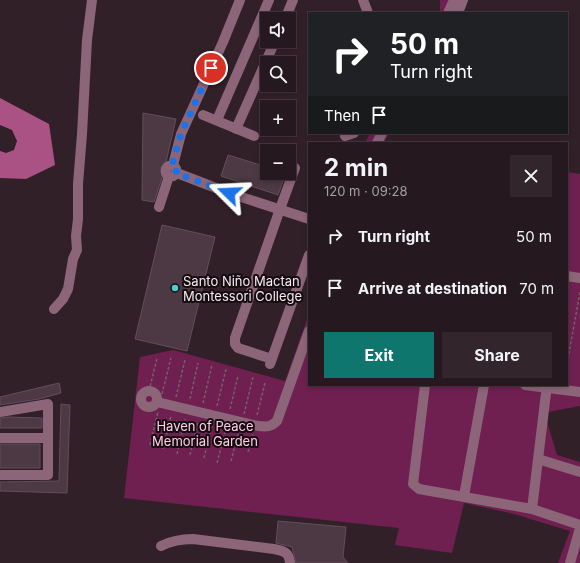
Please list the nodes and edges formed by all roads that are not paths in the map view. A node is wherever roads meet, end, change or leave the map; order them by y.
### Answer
1 (92, 0) edge
2 (240, 0) edge
3 (269, 0) edge
4 (293, 0) edge
5 (363, 0) edge
6 (446, 0) edge
7 (454, 0) edge
8 (463, 0) edge
9 (288, 12) edge
10 (368, 12) edge
11 (447, 12) edge
12 (448, 12) edge
13 (458, 12) edge
14 (272, 48) edge
15 (204, 115) dead end
16 (217, 120) junction
17 (236, 129) junction
18 (254, 136) dead end
19 (173, 171) junction
20 (291, 180) edge
21 (159, 207) dead end
22 (280, 209) junction
23 (308, 219) edge
24 (308, 257) edge
25 (568, 276) edge
26 (580, 278) edge
27 (54, 309) dead end
28 (308, 338) edge
29 (306, 351) edge
30 (425, 386) edge
31 (484, 386) edge
32 (536, 386) edge
33 (547, 387) edge
34 (580, 392) edge
35 (156, 402) junction
36 (0, 412) edge
37 (0, 438) edge
38 (48, 438) junction
39 (538, 459) junction
40 (580, 472) edge
41 (0, 475) edge
42 (464, 496) junction
43 (532, 509) junction
44 (580, 525) edge
45 (580, 528) edge
46 (161, 546) dead end
47 (290, 563) edge
48 (570, 563) edge

1 - 27 street
2 - 19 street
3 - 16 street
4 - 9 street
5 - 10 street
6 - 11 street
7 - 12 street
8 - 13 street
14 - 17 street
15 - 16 street
16 - 17 street
17 - 18 street
19 - 21 street
19 - 22 street
20 - 22 street
22 - 23 street
22 - 24 street
25 - 26 street
28 - 29 street
29 - 35 street
30 - 42 street
31 - 42 street
32 - 33 street
33 - 34 street
33 - 39 street
35 - 35 street
36 - 38 street
37 - 38 street
38 - 41 street
39 - 40 street
39 - 43 street
42 - 43 street
43 - 44 street
45 - 48 street
46 - 47 street

